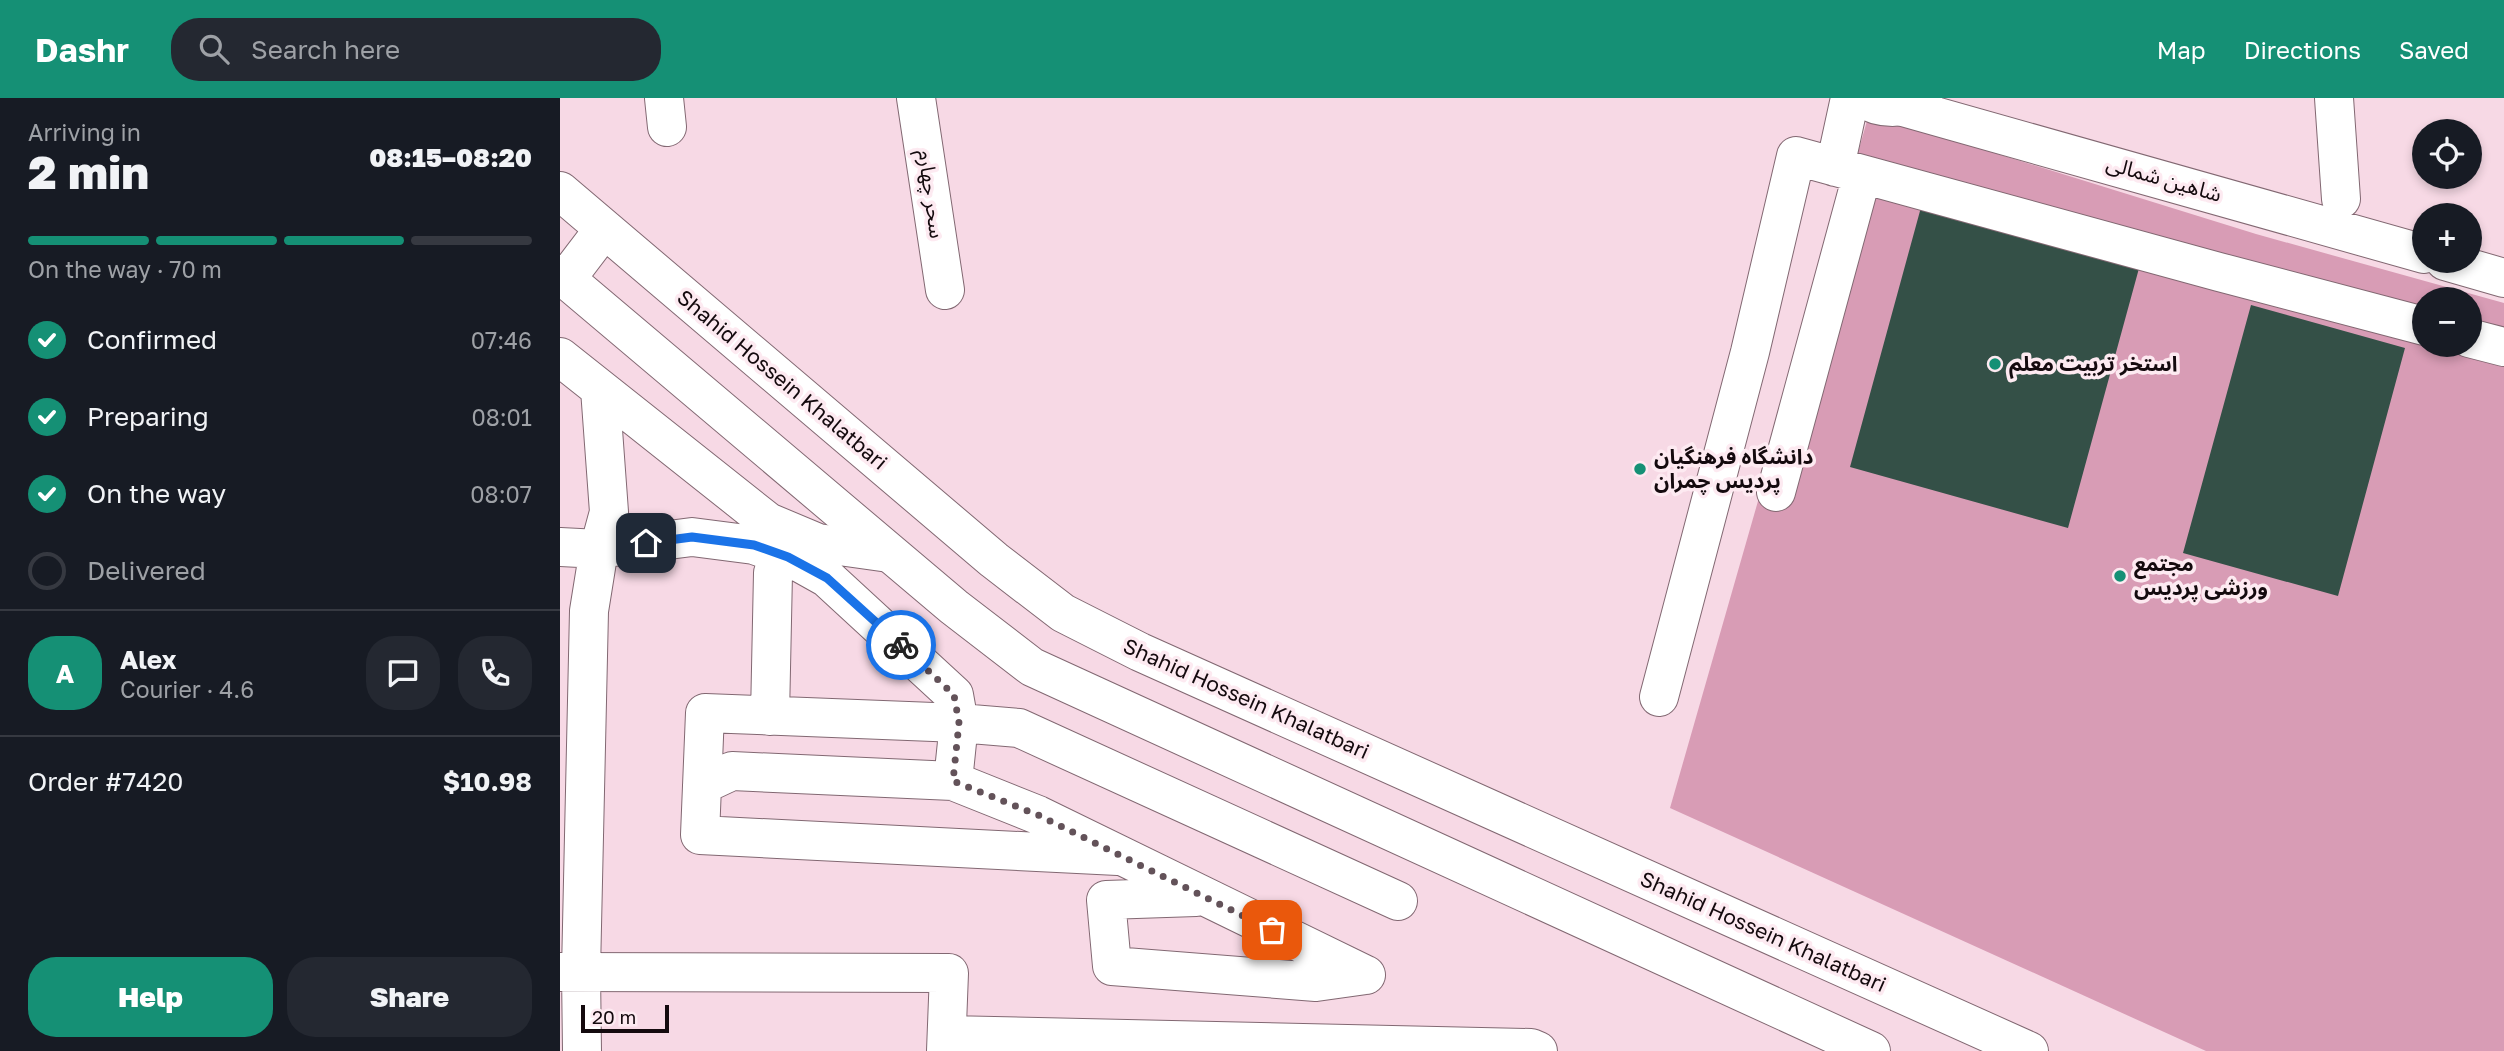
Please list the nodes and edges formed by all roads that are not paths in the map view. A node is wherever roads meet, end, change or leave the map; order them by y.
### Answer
1 (916, 98) edge
2 (1850, 98) edge
3 (1862, 98) edge
4 (2334, 98) edge
5 (1913, 102) edge
6 (1848, 171) junction
7 (560, 191) edge
8 (2341, 200) dead end
9 (604, 229) junction
10 (2412, 250) edge
11 (2482, 272) edge
12 (2504, 278) edge
13 (562, 280) edge
14 (945, 289) dead end
15 (2412, 323) edge
16 (2482, 341) edge
17 (2504, 347) edge
18 (560, 357) edge
19 (600, 389) junction
20 (1776, 492) dead end
21 (560, 547) edge
22 (599, 549) junction
23 (889, 553) junction
24 (788, 557) junction
25 (1659, 697) dead end
26 (770, 716) junction
27 (959, 723) junction
28 (953, 781) junction
29 (702, 785) junction
30 (1118, 856) junction
31 (1202, 897) junction
32 (1398, 901) dead end
33 (571, 971) edge
34 (946, 1043) edge
35 (582, 1051) edge
36 (1538, 1051) edge
37 (1871, 1051) edge
38 (2029, 1051) edge

1 - 14 main road, سحر چهارم
2 - 6 main road
3 - 5 main road, شاهین شمالی
4 - 8 main road
5 - 10 main road, شاهین شمالی
6 - 15 main road
6 - 20 main road
6 - 25 main road
7 - 9 main road, Shahid Hossein Khalatbari
9 - 13 main road
9 - 38 main road, Shahid Hossein Khalatbari
11 - 12 main road
13 - 23 main road
16 - 17 main road
18 - 19 main road
19 - 22 main road
19 - 23 main road
21 - 22 main road
22 - 24 main road
22 - 33 main road
23 - 37 main road
24 - 26 main road
24 - 27 main road
26 - 27 main road
26 - 29 main road
27 - 28 main road
27 - 32 main road
28 - 29 main road
28 - 30 main road
29 - 30 main road
30 - 31 main road
31 - 31 main road
33 - 34 main road
33 - 35 main road
34 - 36 main road

